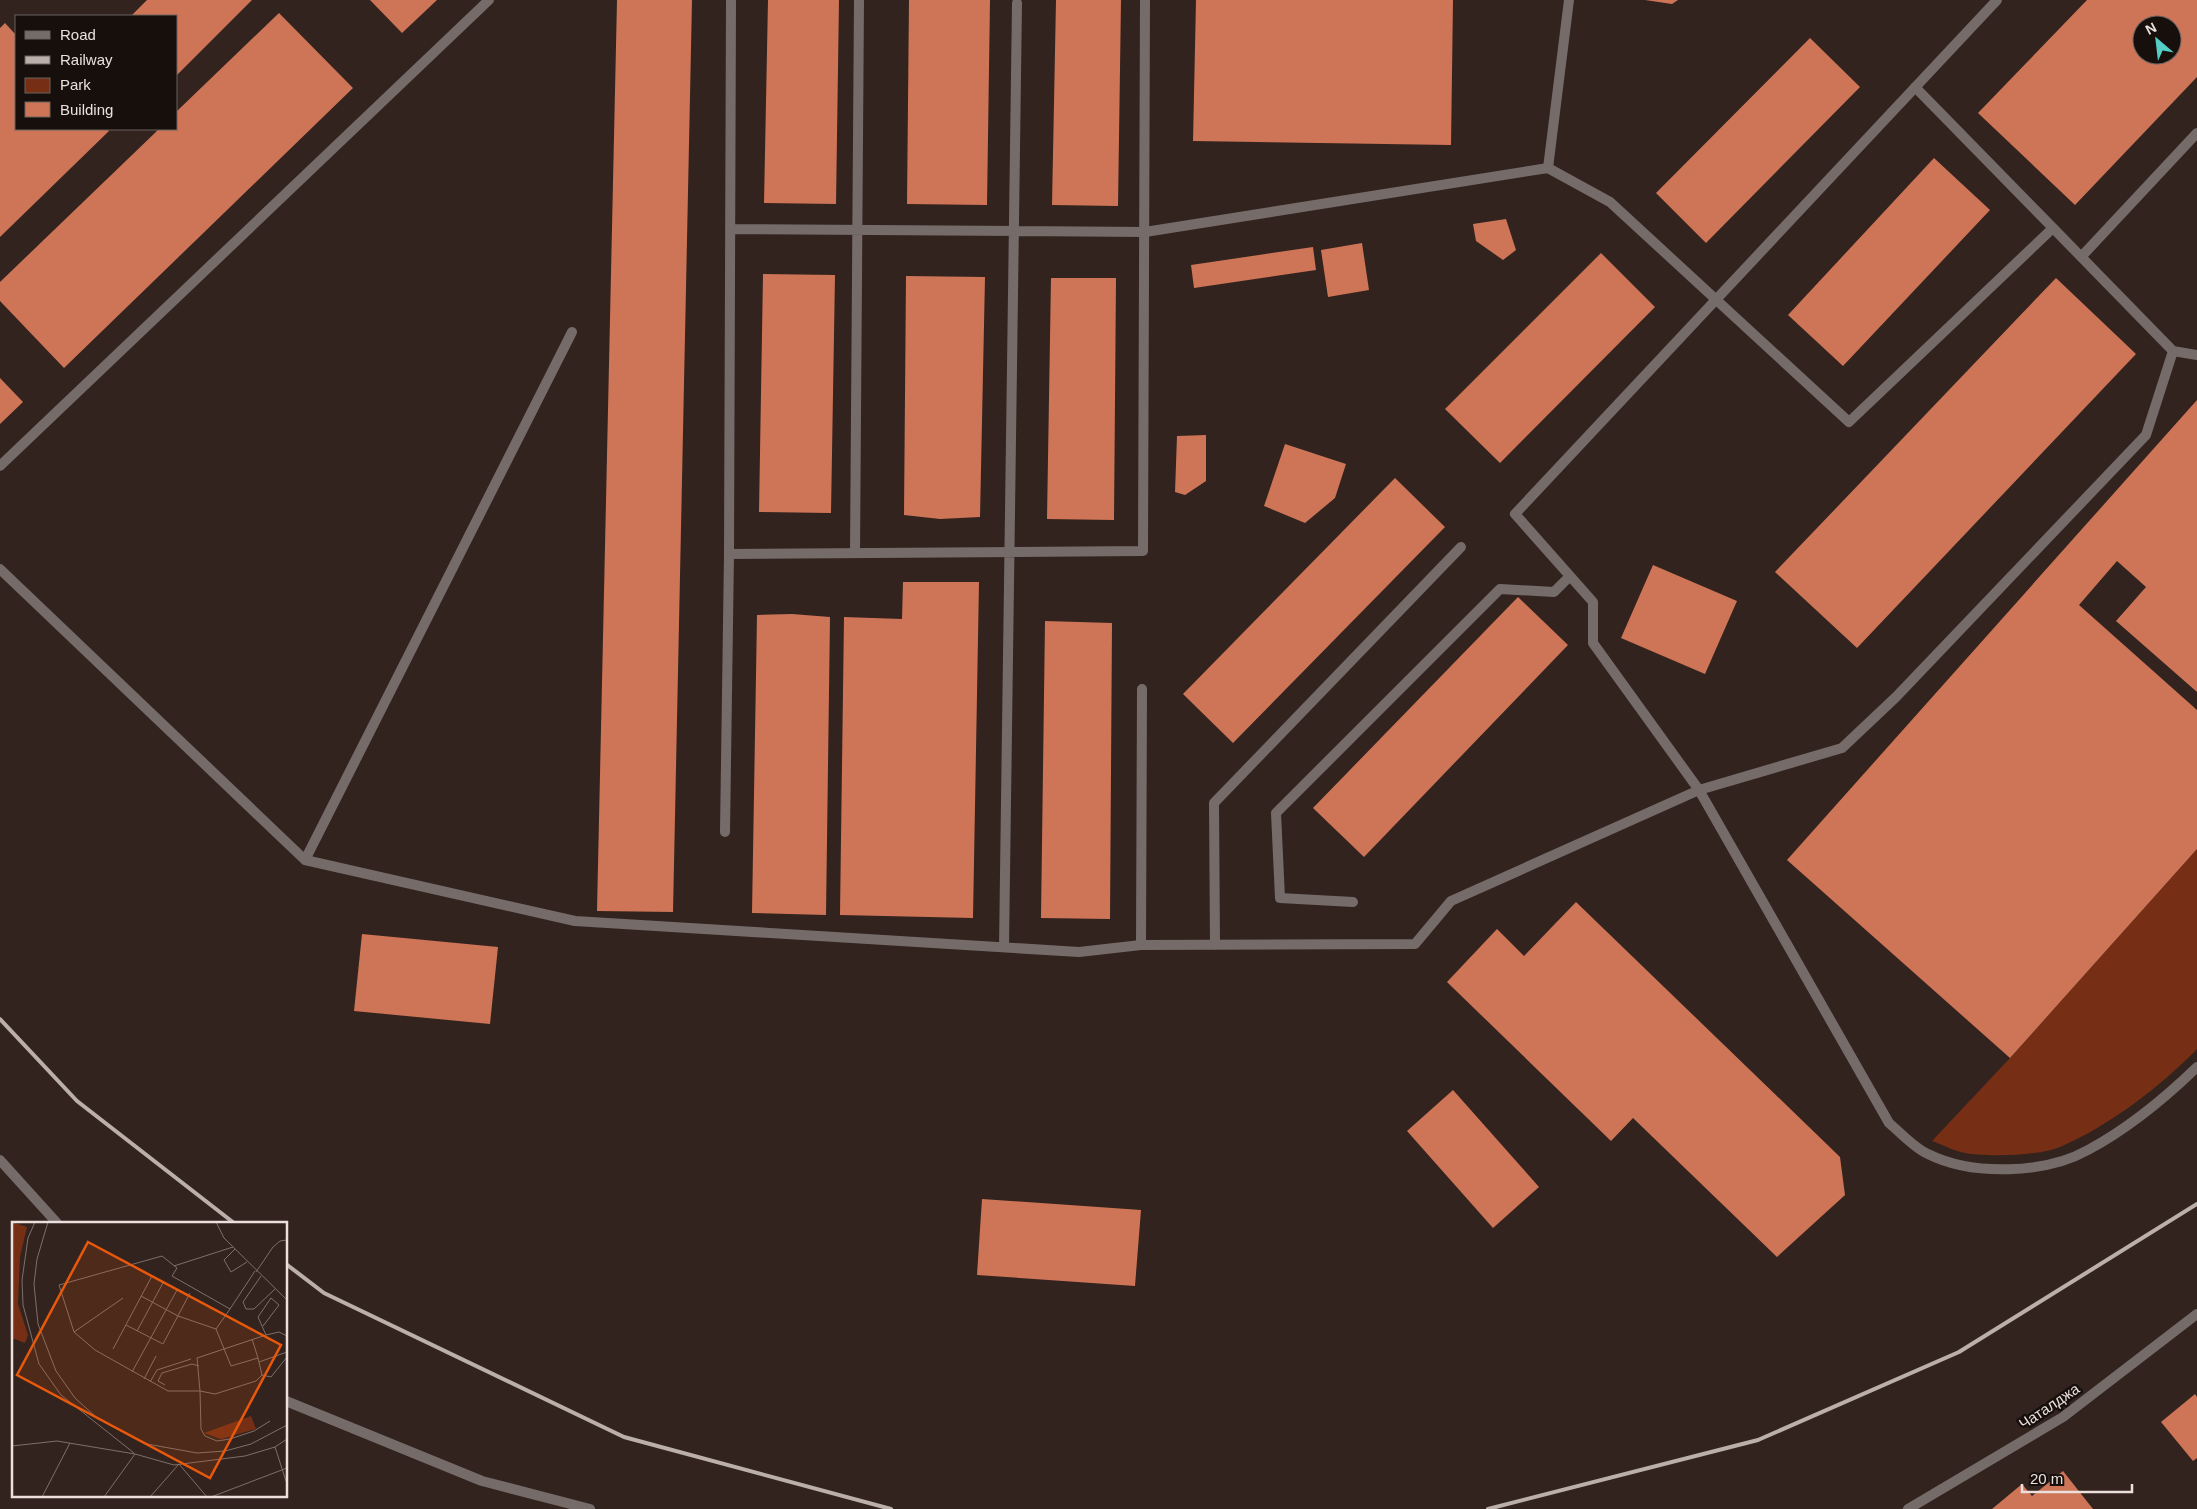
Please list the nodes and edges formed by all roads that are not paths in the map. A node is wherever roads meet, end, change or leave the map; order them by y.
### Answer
1 (488, 0) edge
2 (731, 0) edge
3 (859, 0) edge
4 (1145, 0) edge
5 (1569, 0) edge
6 (1997, 0) edge
7 (1017, 3) dead end
8 (1915, 87) junction
9 (2197, 133) edge
10 (1548, 168) junction
11 (2053, 228) junction
12 (730, 229) junction
13 (857, 230) junction
14 (1014, 231) junction
15 (1144, 232) junction
16 (2082, 256) junction
17 (1716, 299) junction
18 (572, 332) dead end
19 (2173, 351) junction
20 (2197, 354) edge
21 (0, 466) edge
22 (1461, 546) dead end
23 (1010, 552) junction
24 (854, 553) junction
25 (729, 554) junction
26 (0, 569) edge
27 (1570, 576) junction
28 (1142, 689) dead end
29 (1699, 790) junction
30 (725, 832) dead end
31 (305, 860) junction
32 (1352, 902) dead end
33 (1141, 945) junction
34 (1215, 945) junction
35 (1004, 947) junction
36 (2197, 1067) edge
37 (0, 1160) edge
38 (56, 1222) edge
39 (2197, 1314) edge
40 (288, 1402) edge
41 (590, 1509) edge
42 (1908, 1509) edge

1 - 21 street
2 - 12 street
3 - 13 street
4 - 15 street
5 - 10 street
6 - 8 street
7 - 14 street
8 - 11 street
8 - 17 street
9 - 16 street
10 - 15 street
10 - 17 street
11 - 16 street
11 - 17 street
12 - 13 street
12 - 25 street
13 - 14 street
13 - 24 street
14 - 15 street
14 - 23 street
15 - 23 street
16 - 19 street
17 - 27 street
18 - 31 street
19 - 20 street
19 - 29 street
22 - 34 street
23 - 24 street
23 - 35 street
24 - 25 street
25 - 30 street
26 - 31 street
27 - 29 street
27 - 32 street
28 - 33 street
29 - 34 street
29 - 36 street
31 - 35 street
33 - 34 street
33 - 35 street
37 - 38 street
39 - 42 street, Чаталджа
40 - 41 street

